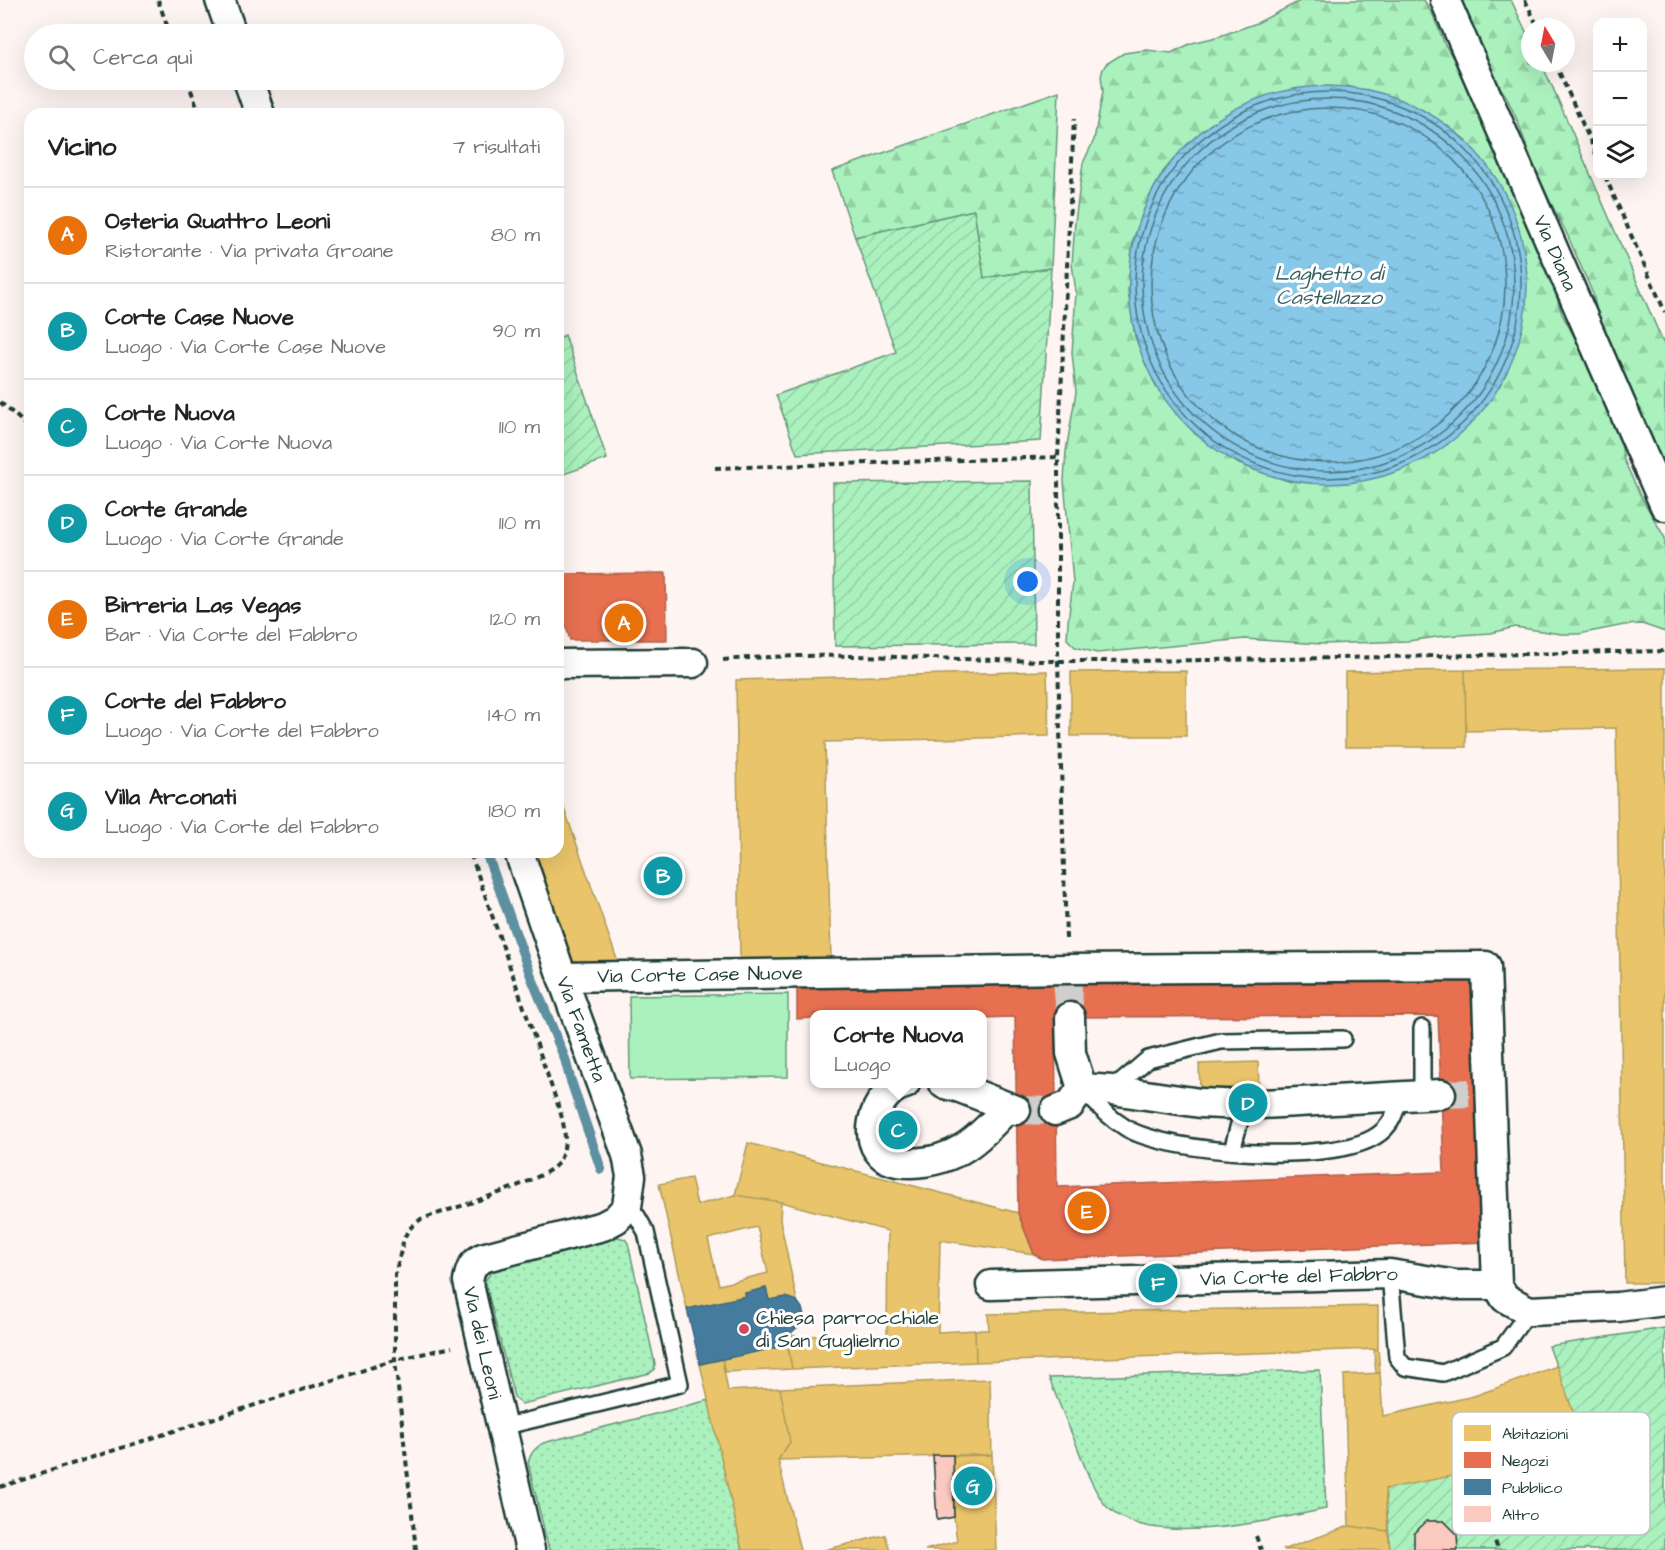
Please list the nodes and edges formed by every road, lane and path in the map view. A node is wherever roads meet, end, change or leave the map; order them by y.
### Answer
1 (158, 0) edge
2 (220, 0) edge
3 (1444, 0) edge
4 (1525, 0) edge
5 (1534, 18) edge
6 (166, 24) edge
7 (228, 24) edge
8 (1559, 72) edge
9 (191, 90) edge
10 (252, 90) edge
11 (198, 108) edge
12 (258, 108) edge
13 (1074, 119) dead end
14 (1593, 147) edge
15 (1607, 180) edge
16 (1665, 312) edge
17 (0, 402) edge
18 (24, 423) edge
19 (1058, 457) junction
20 (716, 468) dead end
21 (1665, 506) edge
22 (1665, 651) edge
23 (1058, 661) junction
24 (693, 663) joint
25 (564, 664) edge
26 (472, 858) edge
27 (521, 858) edge
28 (1067, 973) junction
29 (562, 977) junction
30 (1070, 1017) tunnel mouth
31 (1422, 1028) dead end
32 (1343, 1039) dead end
33 (895, 1088) edge
34 (960, 1088) edge
35 (1082, 1088) junction
36 (1112, 1090) junction
37 (1422, 1095) junction
38 (1244, 1105) junction
39 (1055, 1111) tunnel mouth
40 (1232, 1151) junction
41 (627, 1207) junction
42 (1389, 1274) junction
43 (991, 1285) dead end
44 (1497, 1285) junction
45 (1665, 1301) edge
46 (1529, 1311) junction
47 (482, 1341) junction
48 (396, 1360) junction
49 (502, 1427) junction
50 (0, 1487) edge
51 (1493, 1535) edge
52 (1256, 1536) dead end
53 (416, 1550) edge
54 (531, 1550) edge
55 (1261, 1550) edge
56 (1498, 1550) edge

1 - 6 path
2 - 7 street
3 - 21 street, Via Diana
4 - 5 path
8 - 14 path
9 - 11 path
10 - 12 street
13 - 19 path
15 - 16 path
17 - 18 path
19 - 20 path
19 - 23 path
22 - 23 path
23 - 24 path
23 - 28 path
24 - 25 street
26 - 48 path
27 - 29 street, Via Fametta
28 - 29 street, Via Corte Case Nuove
28 - 44 street, Via Corte Case Nuove
29 - 41 street, Via Fametta
30 - 35 street
31 - 37 lane
32 - 36 lane
33 - 34 street
35 - 36 street
35 - 39 street
35 - 40 lane
36 - 38 street
37 - 38 street
37 - 40 lane
38 - 40 lane
41 - 47 street, Via dei Leoni
41 - 49 lane
42 - 43 street, Via Corte del Fabbro
42 - 44 street, Via Corte del Fabbro
42 - 46 lane
44 - 46 street
45 - 46 street
47 - 48 path
47 - 49 street, Via dei Leoni
48 - 50 path
48 - 53 path
49 - 54 street, Via dei Leoni
51 - 56 path
52 - 55 path

